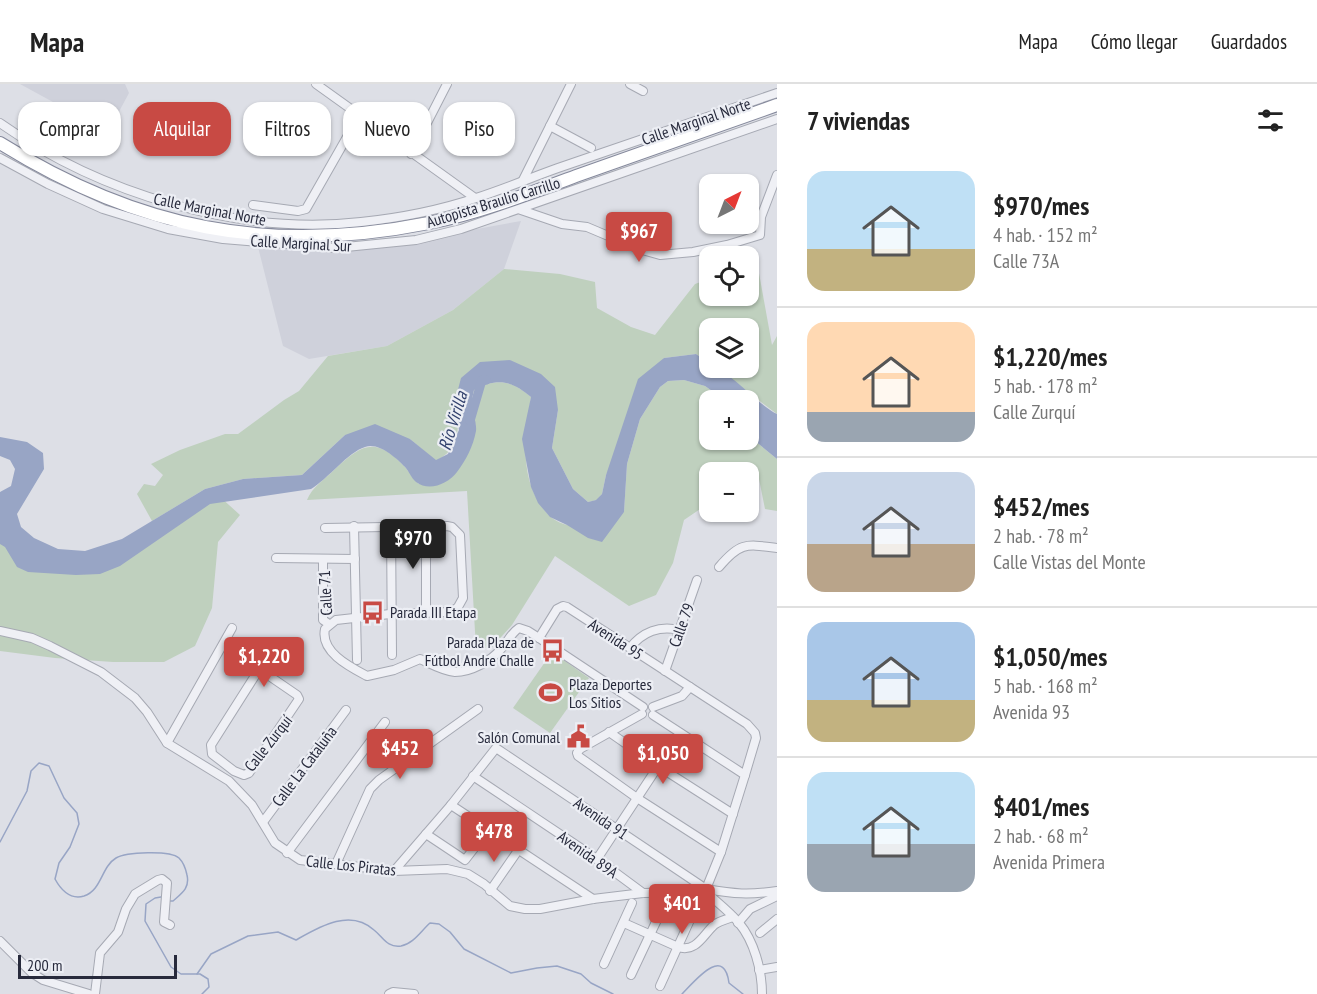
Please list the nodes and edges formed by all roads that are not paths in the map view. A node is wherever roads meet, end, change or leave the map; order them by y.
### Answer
1 (316, 84) edge
2 (447, 84) edge
3 (571, 84) edge
4 (630, 84) edge
5 (643, 91) dead end
6 (777, 93) edge
7 (343, 104) edge
8 (777, 105) edge
9 (431, 115) edge
10 (777, 119) edge
11 (0, 123) edge
12 (550, 126) junction
13 (0, 143) edge
14 (343, 144) edge
15 (591, 148) dead end
16 (414, 156) edge
17 (0, 158) edge
18 (777, 175) edge
19 (523, 180) junction
20 (475, 198) junction
21 (105, 204) junction
22 (252, 205) dead end
23 (521, 210) junction
24 (486, 214) junction
25 (354, 526) junction
26 (391, 527) junction
27 (426, 527) junction
28 (325, 528) dead end
29 (777, 548) edge
30 (276, 558) dead end
31 (355, 559) junction
32 (323, 560) junction
33 (719, 567) dead end
34 (697, 580) dead end
35 (426, 612) junction
36 (390, 614) junction
37 (356, 619) junction
38 (329, 624) junction
39 (232, 628) dead end
40 (679, 630) junction
41 (0, 631) edge
42 (539, 638) junction
43 (630, 648) junction
44 (392, 655) dead end
45 (357, 660) dead end
46 (665, 671) junction
47 (690, 687) junction
48 (478, 709) dead end
49 (346, 710) dead end
50 (642, 711) junction
51 (653, 711) junction
52 (385, 722) dead end
53 (609, 732) junction
54 (680, 733) junction
55 (167, 743) junction
56 (658, 766) junction
57 (234, 771) junction
58 (745, 775) junction
59 (473, 776) junction
60 (229, 781) junction
61 (637, 798) junction
62 (451, 805) junction
63 (733, 814) junction
64 (263, 822) junction
65 (489, 829) junction
66 (617, 829) junction
67 (426, 834) junction
68 (519, 849) junction
69 (721, 852) junction
70 (287, 853) junction
71 (597, 859) junction
72 (336, 864) junction
73 (394, 871) junction
74 (706, 889) junction
75 (490, 891) junction
76 (643, 893) junction
77 (777, 893) edge
78 (593, 899) junction
79 (632, 903) dead end
80 (664, 905) dead end
81 (694, 911) dead end
82 (777, 919) edge
83 (736, 920) junction
84 (624, 923) junction
85 (170, 925) dead end
86 (760, 933) dead end
87 (650, 935) junction
88 (0, 941) edge
89 (678, 947) junction
90 (604, 964) dead end
91 (777, 967) edge
92 (759, 970) junction
93 (631, 975) dead end
94 (660, 986) dead end
95 (89, 994) edge
96 (95, 994) edge
97 (389, 994) edge
98 (414, 994) edge
99 (762, 994) edge

1 - 7 street
2 - 9 street
3 - 12 street
4 - 5 street
6 - 19 street, Calle Marginal Norte
8 - 24 highway, Autopista Braulio Carrillo
10 - 23 street
11 - 20 street, Calle Marginal Norte
12 - 15 street
12 - 19 street
13 - 21 highway, Autopista Braulio Carrillo
14 - 22 street
16 - 20 street
17 - 21 street
18 - 23 street
19 - 20 street, Calle Marginal Norte
21 - 24 highway, Autopista Braulio Carrillo
23 - 24 street
25 - 26 street
25 - 28 street
25 - 31 street
26 - 27 street
26 - 36 street
27 - 35 street
27 - 35 street
29 - 33 street
30 - 32 street
31 - 32 street
31 - 37 street
32 - 38 street, Calle 71
34 - 40 street, Calle 79
35 - 36 street
36 - 37 street
36 - 44 street
37 - 38 street
37 - 45 street
38 - 42 street
39 - 55 street
40 - 43 street
40 - 46 street, Calle 79
41 - 55 street, Calle Los Piratas
42 - 43 street, Avenida 95
42 - 50 street
43 - 46 street, Avenida 95
46 - 47 street, Avenida 95
47 - 51 street
47 - 58 street, Avenida 95
48 - 72 street
49 - 64 street, Calle La Cataluña
50 - 51 street
50 - 53 street
51 - 54 street
52 - 70 street
53 - 56 street
53 - 61 street
54 - 56 street
54 - 58 street
55 - 60 street, Calle Los Piratas
56 - 61 street
56 - 63 street
57 - 57 street, Calle Zurquí
57 - 60 street, Calle Zurquí
58 - 63 street
59 - 62 street
59 - 66 street, Avenida 91
59 - 71 street, Avenida 89A
60 - 64 street, Calle Los Piratas
61 - 66 street
61 - 69 street
62 - 65 street
62 - 67 street
63 - 69 street
64 - 70 street, Calle Los Piratas
65 - 67 street
65 - 68 street
66 - 71 street
66 - 74 street, Avenida 91
67 - 73 street
68 - 75 street
68 - 78 street
69 - 74 street
70 - 72 street, Calle Los Piratas
71 - 76 street, Avenida 89A
72 - 73 street, Calle Los Piratas
73 - 75 street, Calle Los Piratas
74 - 76 street, Calle Los Piratas
74 - 77 street
74 - 83 street
75 - 78 street, Calle Los Piratas
76 - 78 street, Calle Los Piratas
77 - 83 street
79 - 84 street
80 - 87 street
81 - 89 street
82 - 86 street
83 - 89 street
83 - 92 street
84 - 87 street
84 - 90 street
85 - 96 street
87 - 89 street
87 - 93 street
88 - 95 street
89 - 94 street
91 - 92 street
92 - 99 street
97 - 98 street

